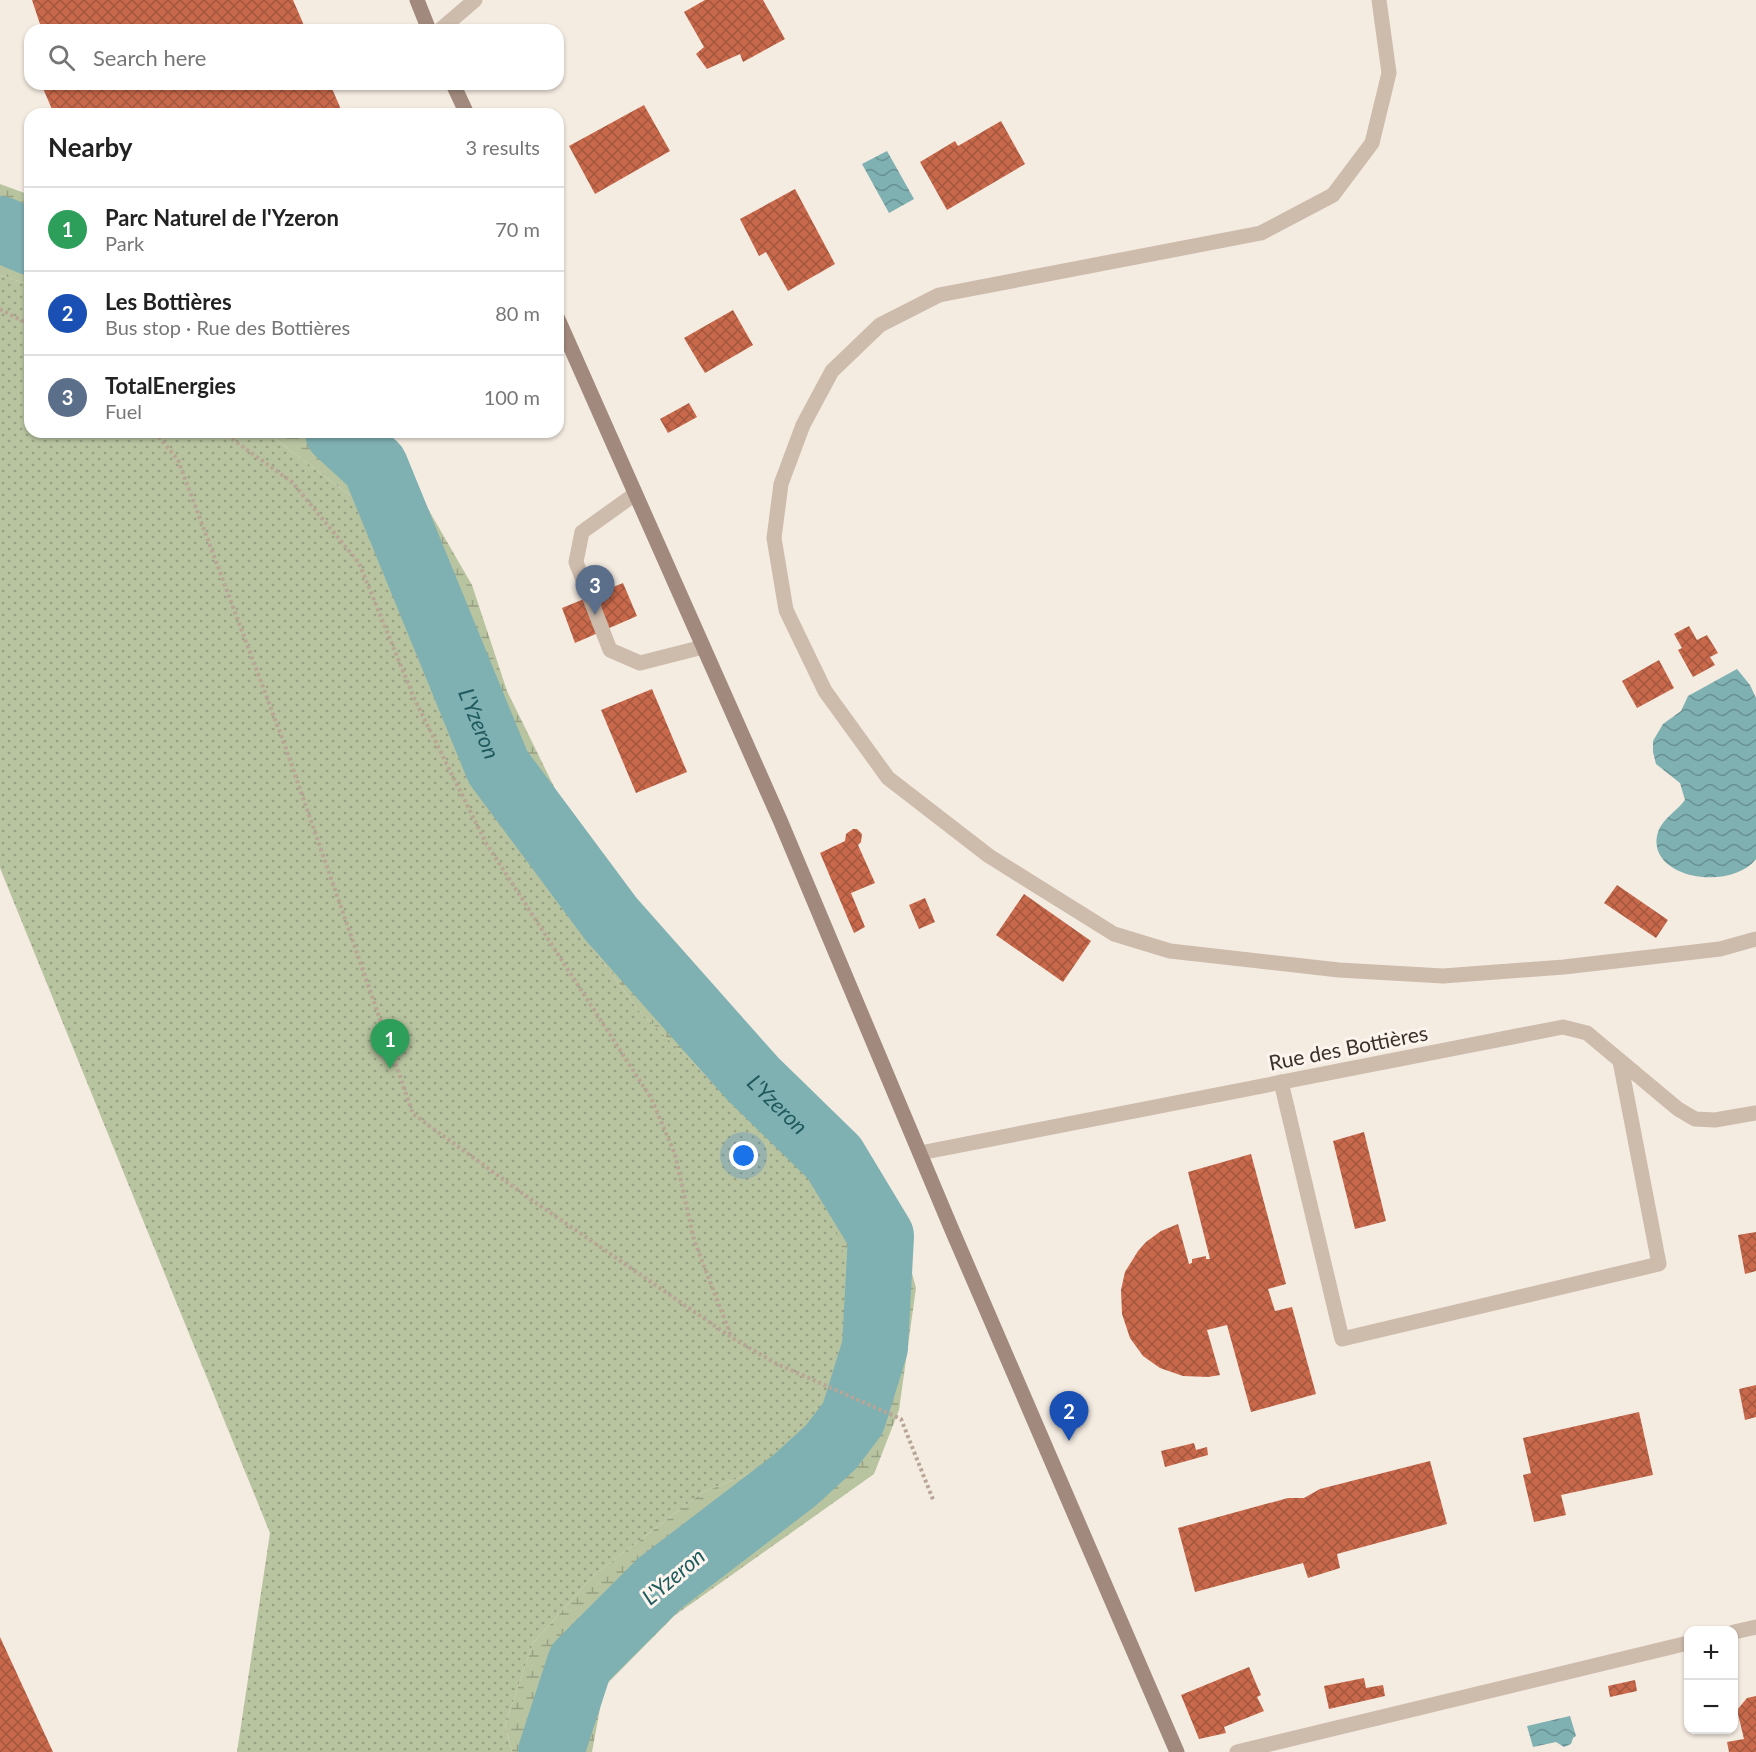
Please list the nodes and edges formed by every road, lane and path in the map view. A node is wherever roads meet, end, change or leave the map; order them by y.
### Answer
1 (417, 0) edge
2 (475, 0) edge
3 (1379, 0) edge
4 (427, 24) edge
5 (447, 24) edge
6 (456, 90) edge
7 (464, 108) edge
8 (0, 309) edge
9 (24, 322) edge
10 (564, 334) edge
11 (160, 438) edge
12 (230, 438) edge
13 (635, 494) junction
14 (703, 647) dead end
15 (1756, 939) edge
16 (1620, 1061) junction
17 (1281, 1082) junction
18 (1756, 1113) edge
19 (920, 1152) junction
20 (731, 1337) junction
21 (934, 1502) dead end
22 (1756, 1627) edge
23 (1738, 1631) edge
24 (1684, 1644) edge
25 (1177, 1752) edge
26 (1236, 1752) edge

1 - 4 main road
2 - 5 street
3 - 15 street
6 - 7 main road
8 - 9 path
10 - 13 main road
11 - 20 path
12 - 20 path
13 - 14 street
13 - 19 main road
16 - 17 street, Rue des Bottières
16 - 17 street
16 - 18 street, Rue des Bottières
17 - 19 street, Rue des Bottières
19 - 25 main road
20 - 21 path
22 - 23 street
24 - 26 street

